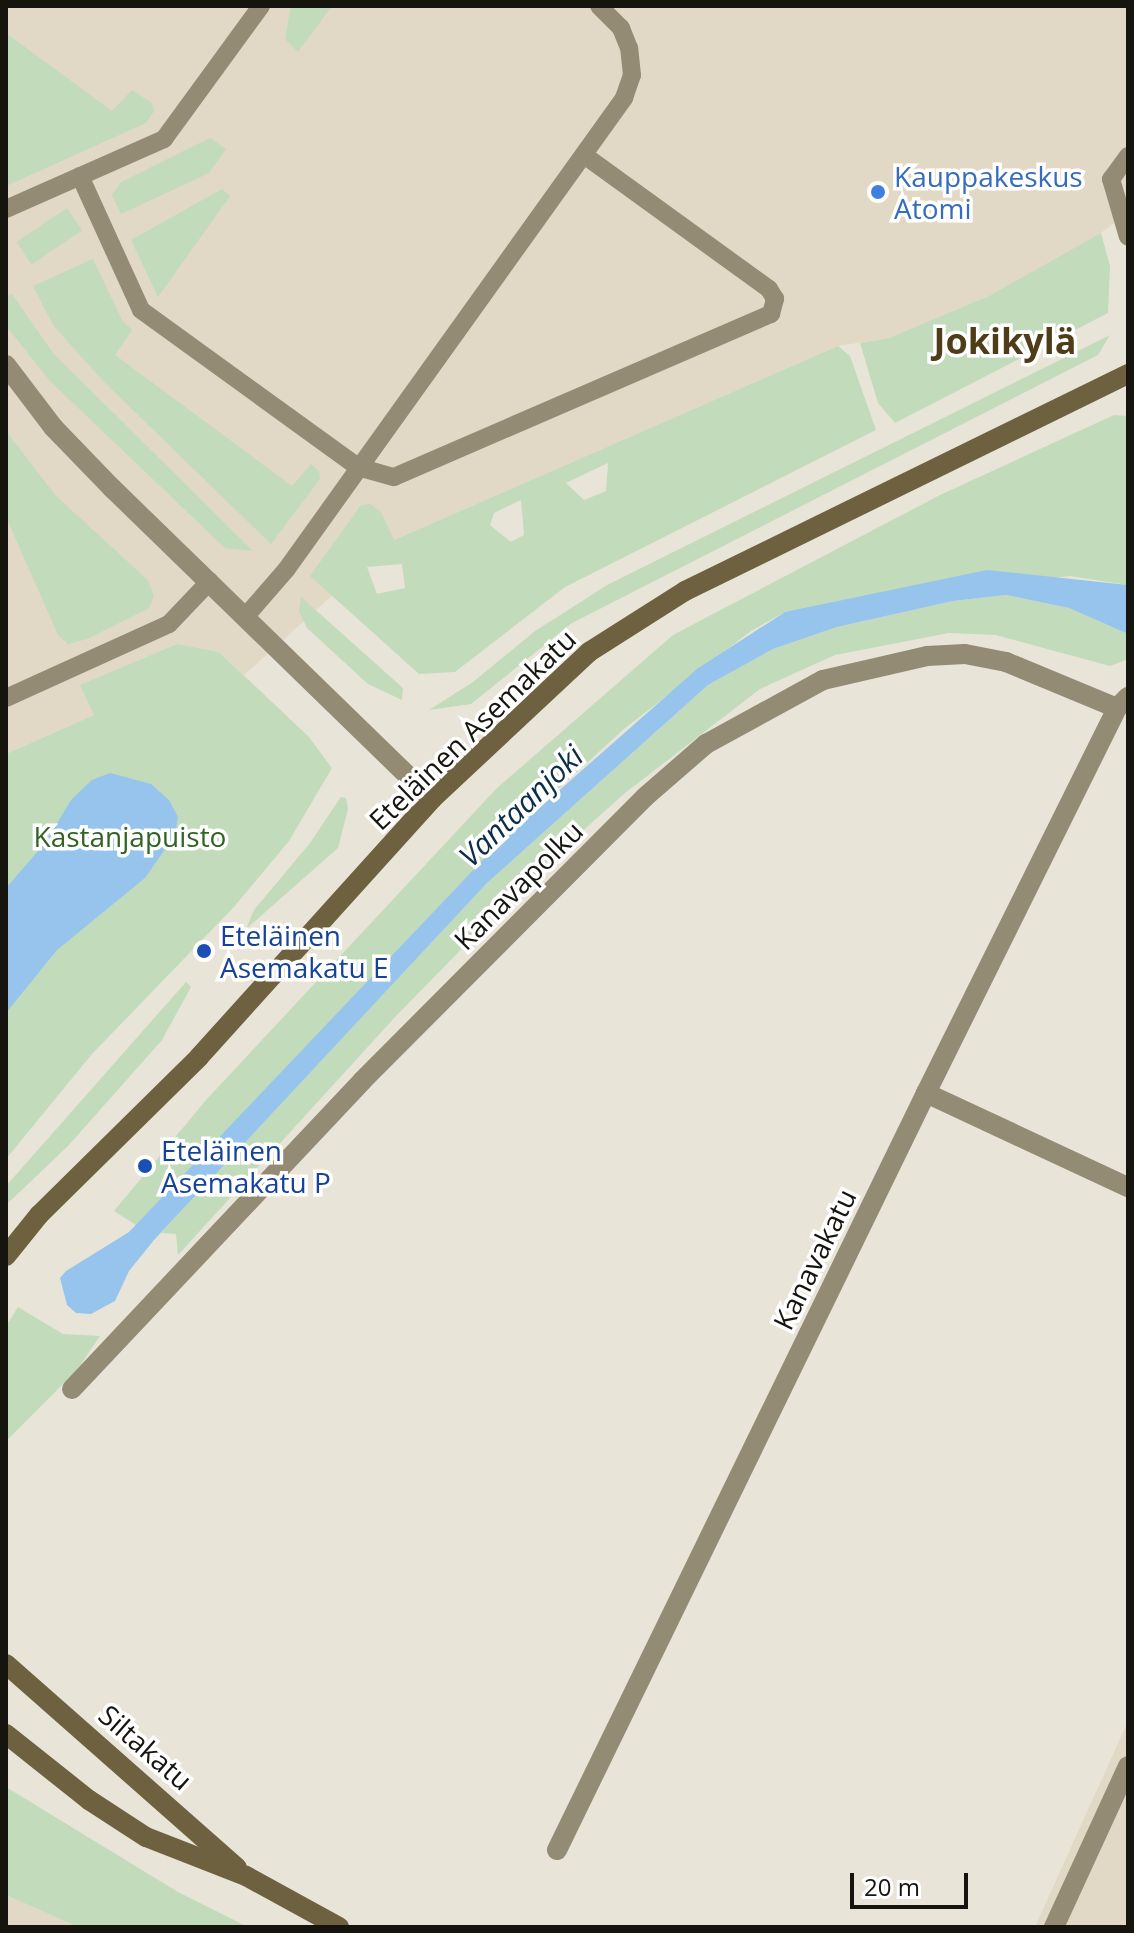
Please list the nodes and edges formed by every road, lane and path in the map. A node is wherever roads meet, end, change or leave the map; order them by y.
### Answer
1 (261, 6) edge
2 (599, 6) edge
3 (584, 155) junction
4 (1128, 156) edge
5 (80, 176) junction
6 (6, 209) edge
7 (1128, 237) edge
8 (6, 365) edge
9 (1128, 374) edge
10 (358, 467) junction
11 (210, 581) junction
12 (246, 616) junction
13 (6, 698) edge
14 (1123, 703) edge
15 (432, 799) junction
16 (926, 1093) junction
17 (1128, 1187) edge
18 (39, 1215) junction
19 (6, 1238) edge
20 (6, 1256) edge
21 (72, 1389) dead end
22 (6, 1664) edge
23 (6, 1734) edge
24 (1128, 1766) edge
25 (557, 1850) dead end
26 (246, 1876) junction
27 (339, 1927) edge
28 (1054, 1927) edge

1 - 5 lane
2 - 3 lane
3 - 10 lane
3 - 10 lane
4 - 7 lane
5 - 6 lane
5 - 10 lane
8 - 11 street
9 - 15 street, Eteläinen Asemakatu
10 - 12 lane
11 - 12 street
11 - 13 lane
12 - 15 street
14 - 16 street, Kanavakatu
14 - 21 street, Kanavapolku
15 - 18 street, Eteläinen Asemakatu
16 - 17 street
16 - 25 street, Kanavakatu
18 - 19 street, Eteläinen Asemakatu
18 - 20 street, Eteläinen Asemakatu
22 - 26 street, Siltakatu
23 - 26 street, Siltakatu
24 - 28 street
26 - 27 street, Siltakatu

